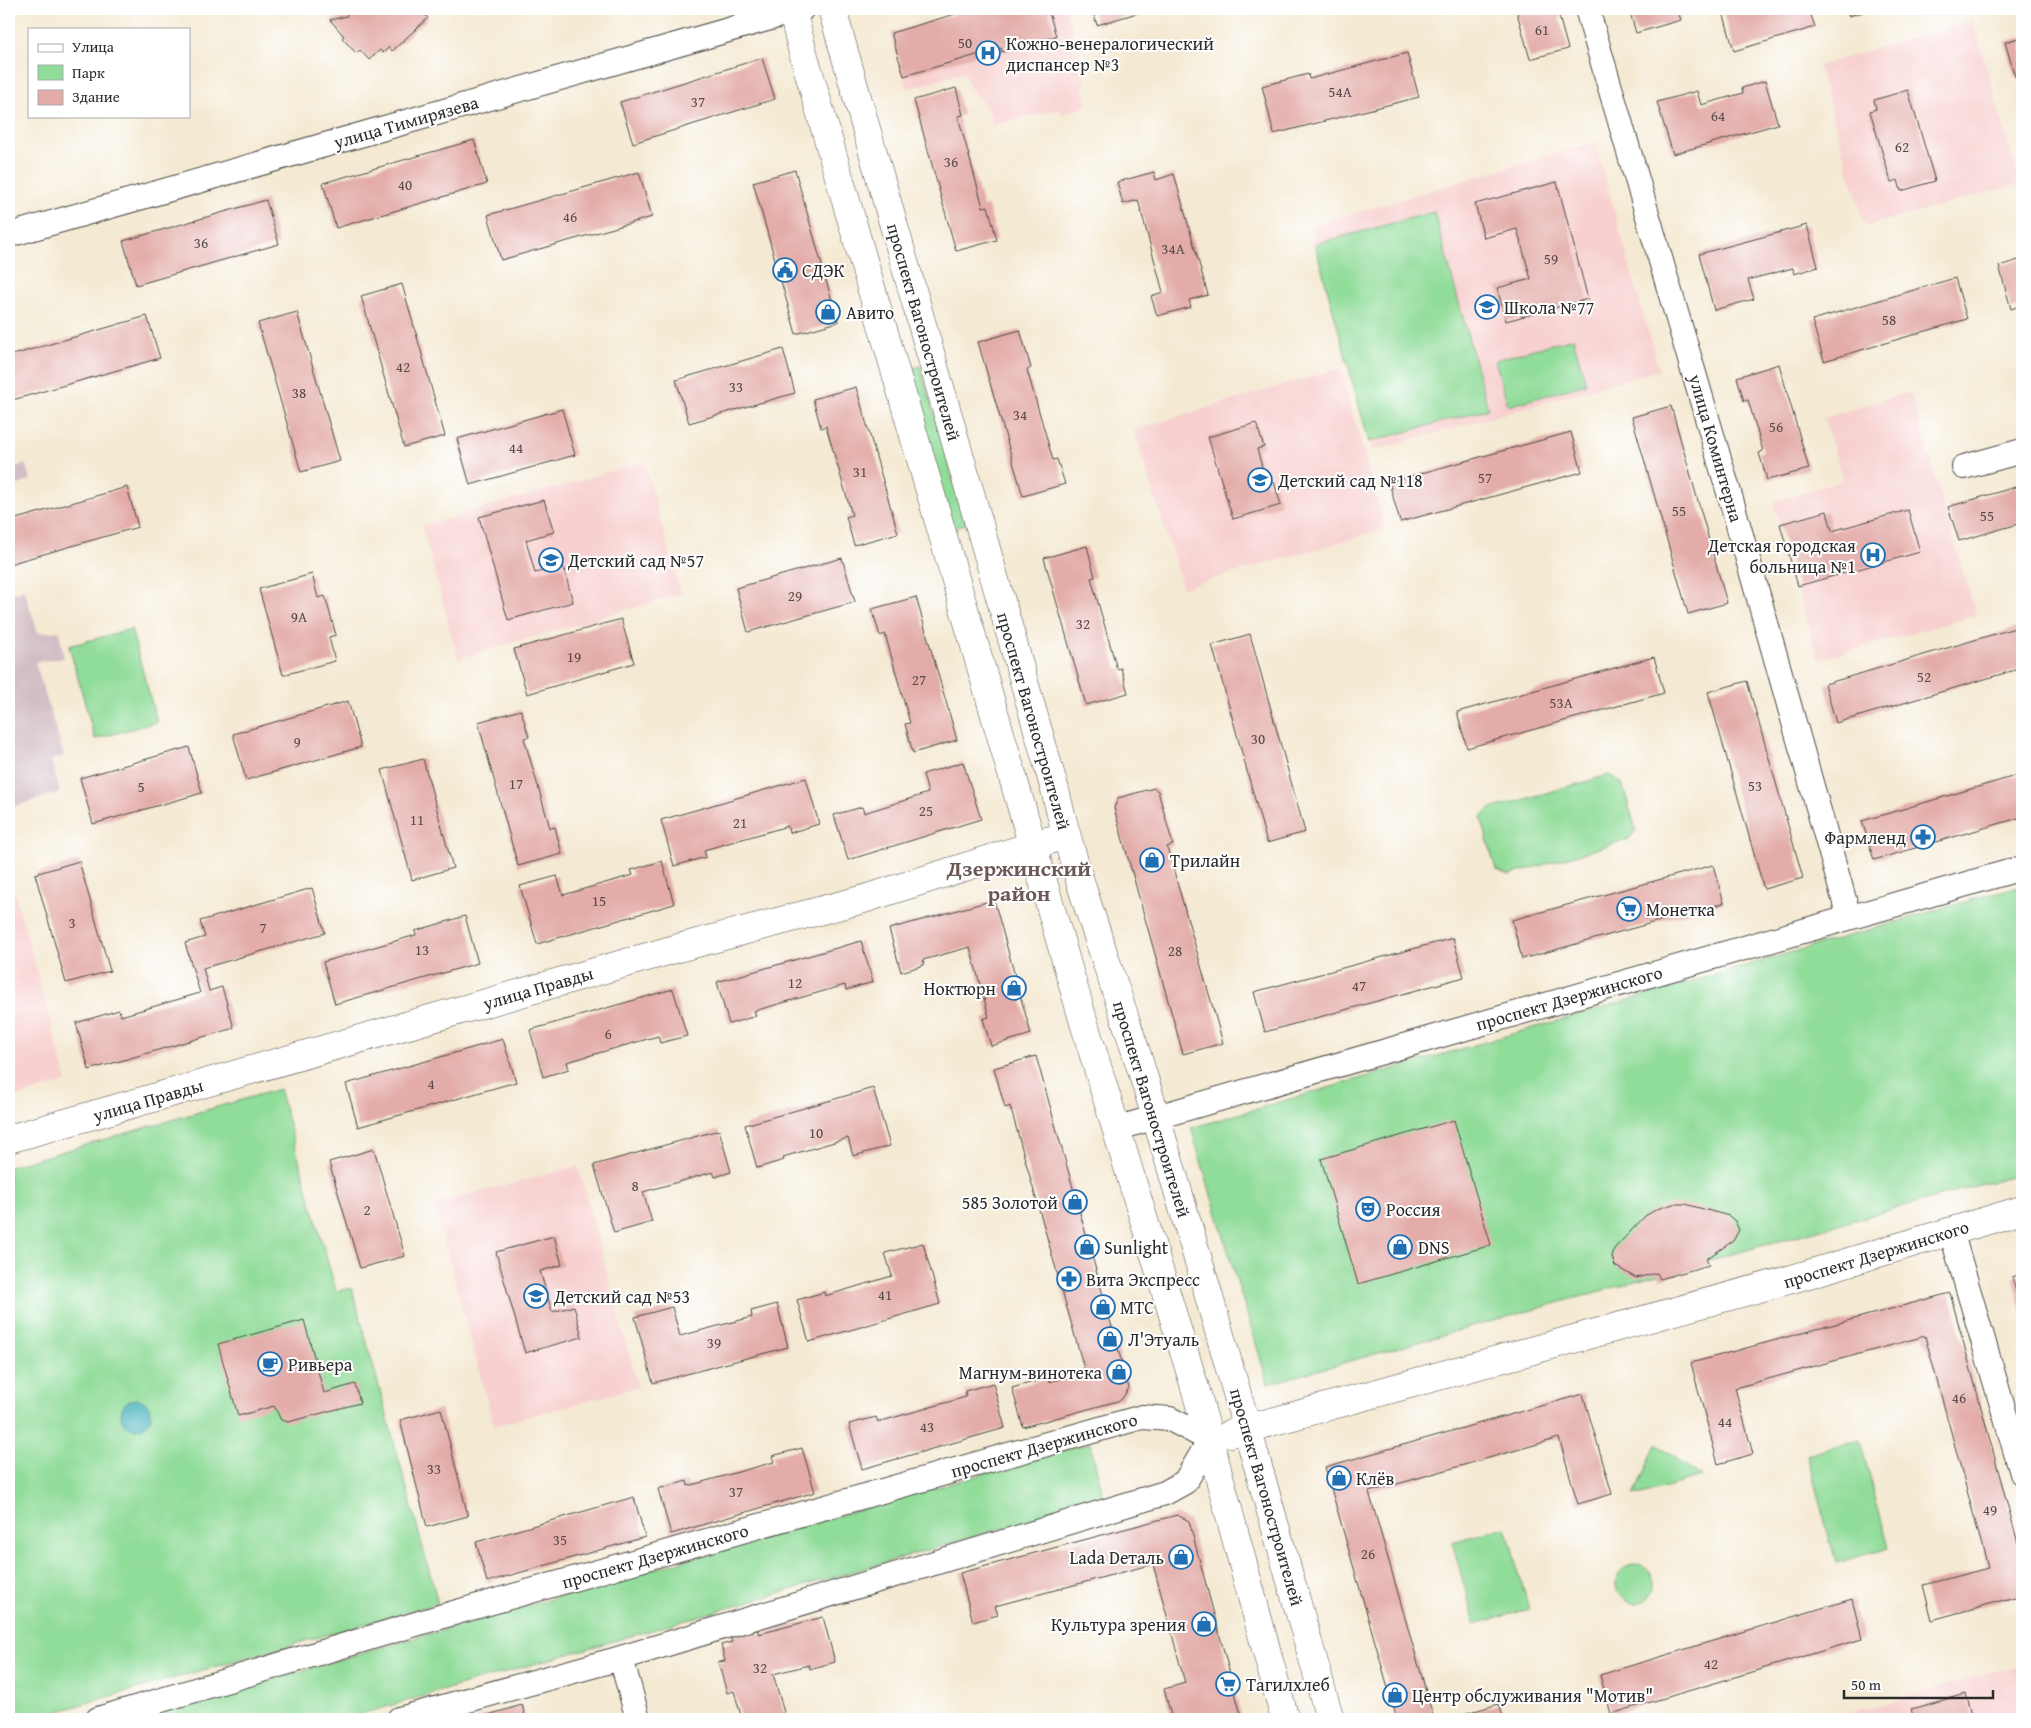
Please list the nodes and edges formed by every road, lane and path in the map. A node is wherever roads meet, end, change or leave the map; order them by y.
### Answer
1 (832, 9) edge
2 (1587, 9) edge
3 (796, 10) edge
4 (9, 235) edge
5 (2022, 451) edge
6 (1964, 467) dead end
7 (1066, 835) junction
8 (1032, 845) junction
9 (2022, 868) edge
10 (1849, 918) junction
11 (1155, 1116) junction
12 (1115, 1129) junction
13 (9, 1139) edge
14 (2022, 1210) edge
15 (1951, 1231) junction
16 (1247, 1428) junction
17 (1210, 1440) junction
18 (2022, 1473) edge
19 (620, 1658) junction
20 (98, 1719) edge
21 (399, 1719) edge
22 (638, 1719) edge
23 (1285, 1719) edge
24 (1330, 1719) edge

1 - 7 main road, проспект Вагоностроителей
2 - 10 street, улица Коминтерна
3 - 4 street, улица Тимирязева
3 - 8 main road, проспект Вагоностроителей
5 - 6 street
7 - 8 main road, улица Правды
7 - 11 main road, проспект Вагоностроителей
8 - 12 main road, проспект Вагоностроителей
8 - 13 main road, улица Правды
9 - 10 street, проспект Дзержинского
10 - 11 street, проспект Дзержинского
11 - 12 street, проспект Дзержинского
11 - 16 main road, проспект Вагоностроителей
12 - 17 main road, проспект Вагоностроителей
14 - 15 main road, проспект Дзержинского
15 - 16 main road, проспект Дзержинского
15 - 18 street
16 - 17 main road, проспект Дзержинского
16 - 24 main road, проспект Вагоностроителей
17 - 19 street
17 - 20 street, проспект Дзержинского
17 - 23 main road, проспект Вагоностроителей
19 - 21 street
19 - 22 street

